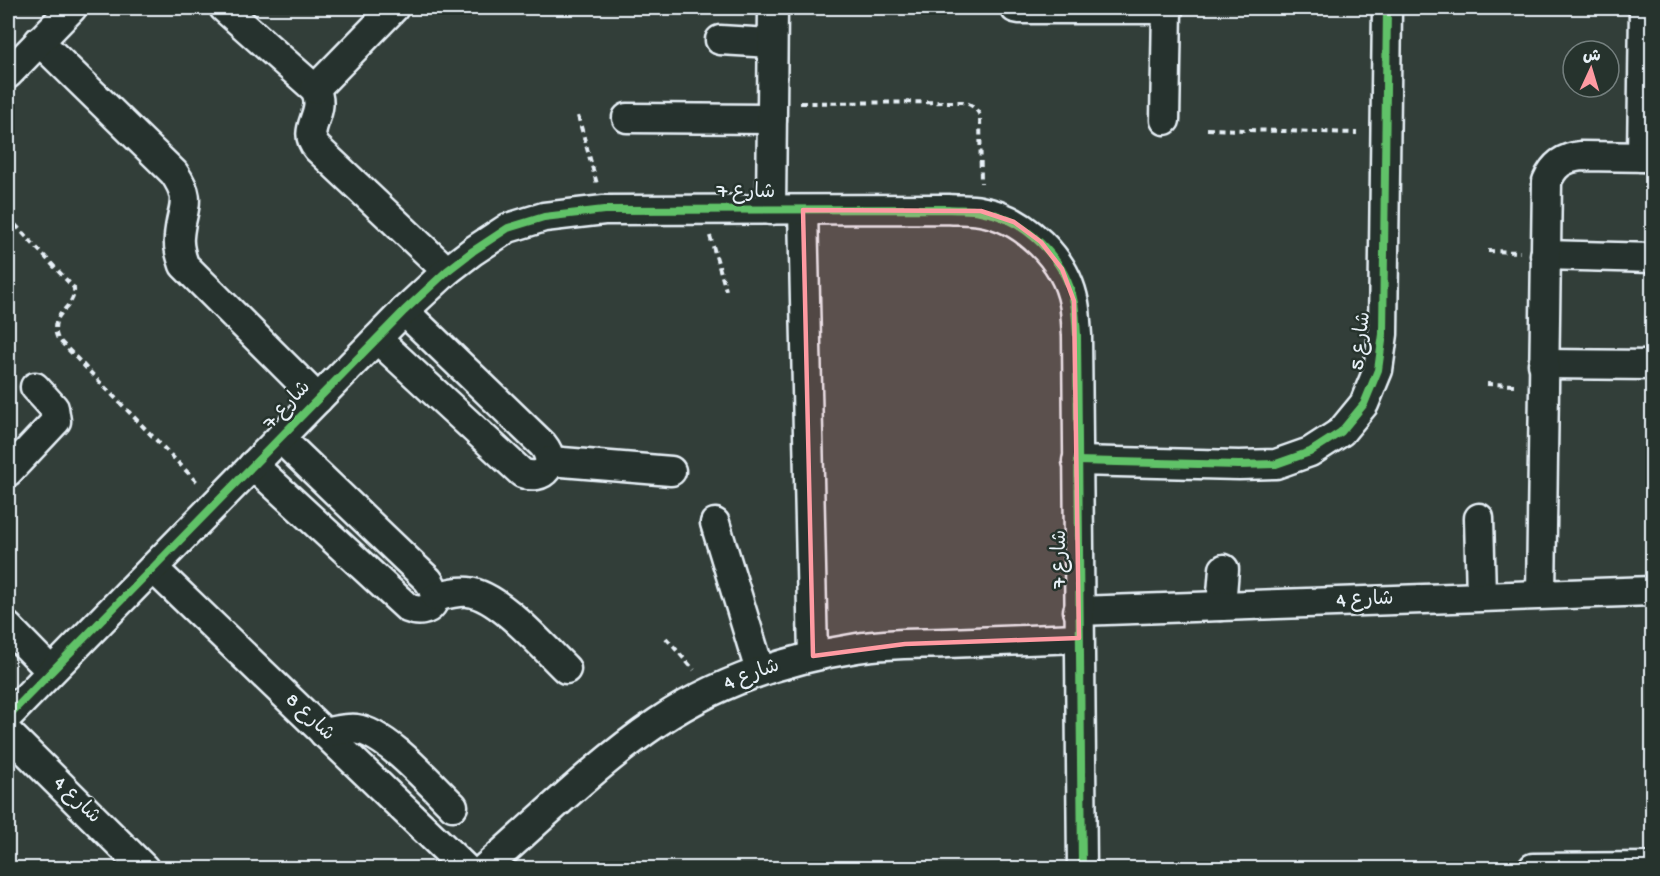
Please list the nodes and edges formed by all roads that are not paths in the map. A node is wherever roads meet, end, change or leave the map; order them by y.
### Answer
1 (224, 8) edge
2 (394, 8) edge
3 (773, 8) edge
4 (1015, 8) edge
5 (1168, 8) edge
6 (1387, 8) edge
7 (1644, 8) edge
8 (51, 20) edge
9 (720, 40) dead end
10 (772, 43) junction
11 (8, 74) edge
12 (315, 89) junction
13 (772, 111) junction
14 (627, 118) dead end
15 (1165, 120) dead end
16 (1647, 157) edge
17 (771, 210) junction
18 (803, 210) junction
19 (1545, 255) junction
20 (1653, 258) edge
21 (447, 271) junction
22 (404, 311) junction
23 (377, 339) junction
24 (1543, 364) junction
25 (1653, 365) edge
26 (35, 387) dead end
27 (318, 399) junction
28 (280, 438) junction
29 (550, 461) junction
30 (1077, 461) junction
31 (253, 465) junction
32 (671, 471) dead end
33 (8, 472) edge
34 (1479, 518) dead end
35 (715, 523) dead end
36 (153, 568) junction
37 (1224, 569) dead end
38 (1653, 591) edge
39 (1541, 594) junction
40 (1481, 596) junction
41 (436, 597) junction
42 (1221, 606) junction
43 (1079, 625) junction
44 (8, 627) edge
45 (813, 656) junction
46 (566, 669) dead end
47 (51, 671) junction
48 (760, 671) junction
49 (8, 716) edge
50 (8, 733) edge
51 (324, 733) junction
52 (453, 806) dead end
53 (1653, 867) edge
54 (144, 868) edge
55 (465, 868) edge
56 (485, 868) edge
57 (1082, 868) edge
58 (1533, 868) edge
59 (1548, 868) edge
60 (1565, 868) edge

1 - 12 street
2 - 12 street
3 - 10 street
4 - 5 street
5 - 15 street
6 - 30 street, شارع 5
7 - 16 street
8 - 11 street
8 - 27 street
9 - 10 street
10 - 13 street
12 - 21 street
13 - 14 street
13 - 17 street
16 - 19 street
17 - 18 street, شارع 7
17 - 21 street, شارع 7
18 - 30 street, شارع 7
18 - 45 street
19 - 20 street
19 - 24 street
21 - 22 street, شارع 7
22 - 23 street, شارع 7
22 - 29 street
23 - 27 street, شارع 7
23 - 29 street
24 - 25 street
24 - 39 street
26 - 33 street
27 - 28 street, شارع 7
28 - 31 street, شارع 7
28 - 41 street
29 - 32 street
30 - 43 street, شارع 7
31 - 36 street, شارع 7
31 - 41 street
34 - 40 street
35 - 48 street
36 - 47 street, شارع 7
36 - 51 street, شارع 8
37 - 42 street
38 - 39 street, شارع 4
39 - 40 street, شارع 4
40 - 42 street, شارع 4
41 - 46 street
42 - 43 street, شارع 4
43 - 45 street, شارع 4
43 - 57 street, شارع 7
44 - 47 street
45 - 48 street, شارع 4
47 - 49 street, شارع 7
48 - 56 street, شارع 4
50 - 54 street, شارع 4
51 - 52 street
51 - 55 street, شارع 8
53 - 60 street
58 - 59 street
59 - 60 street

